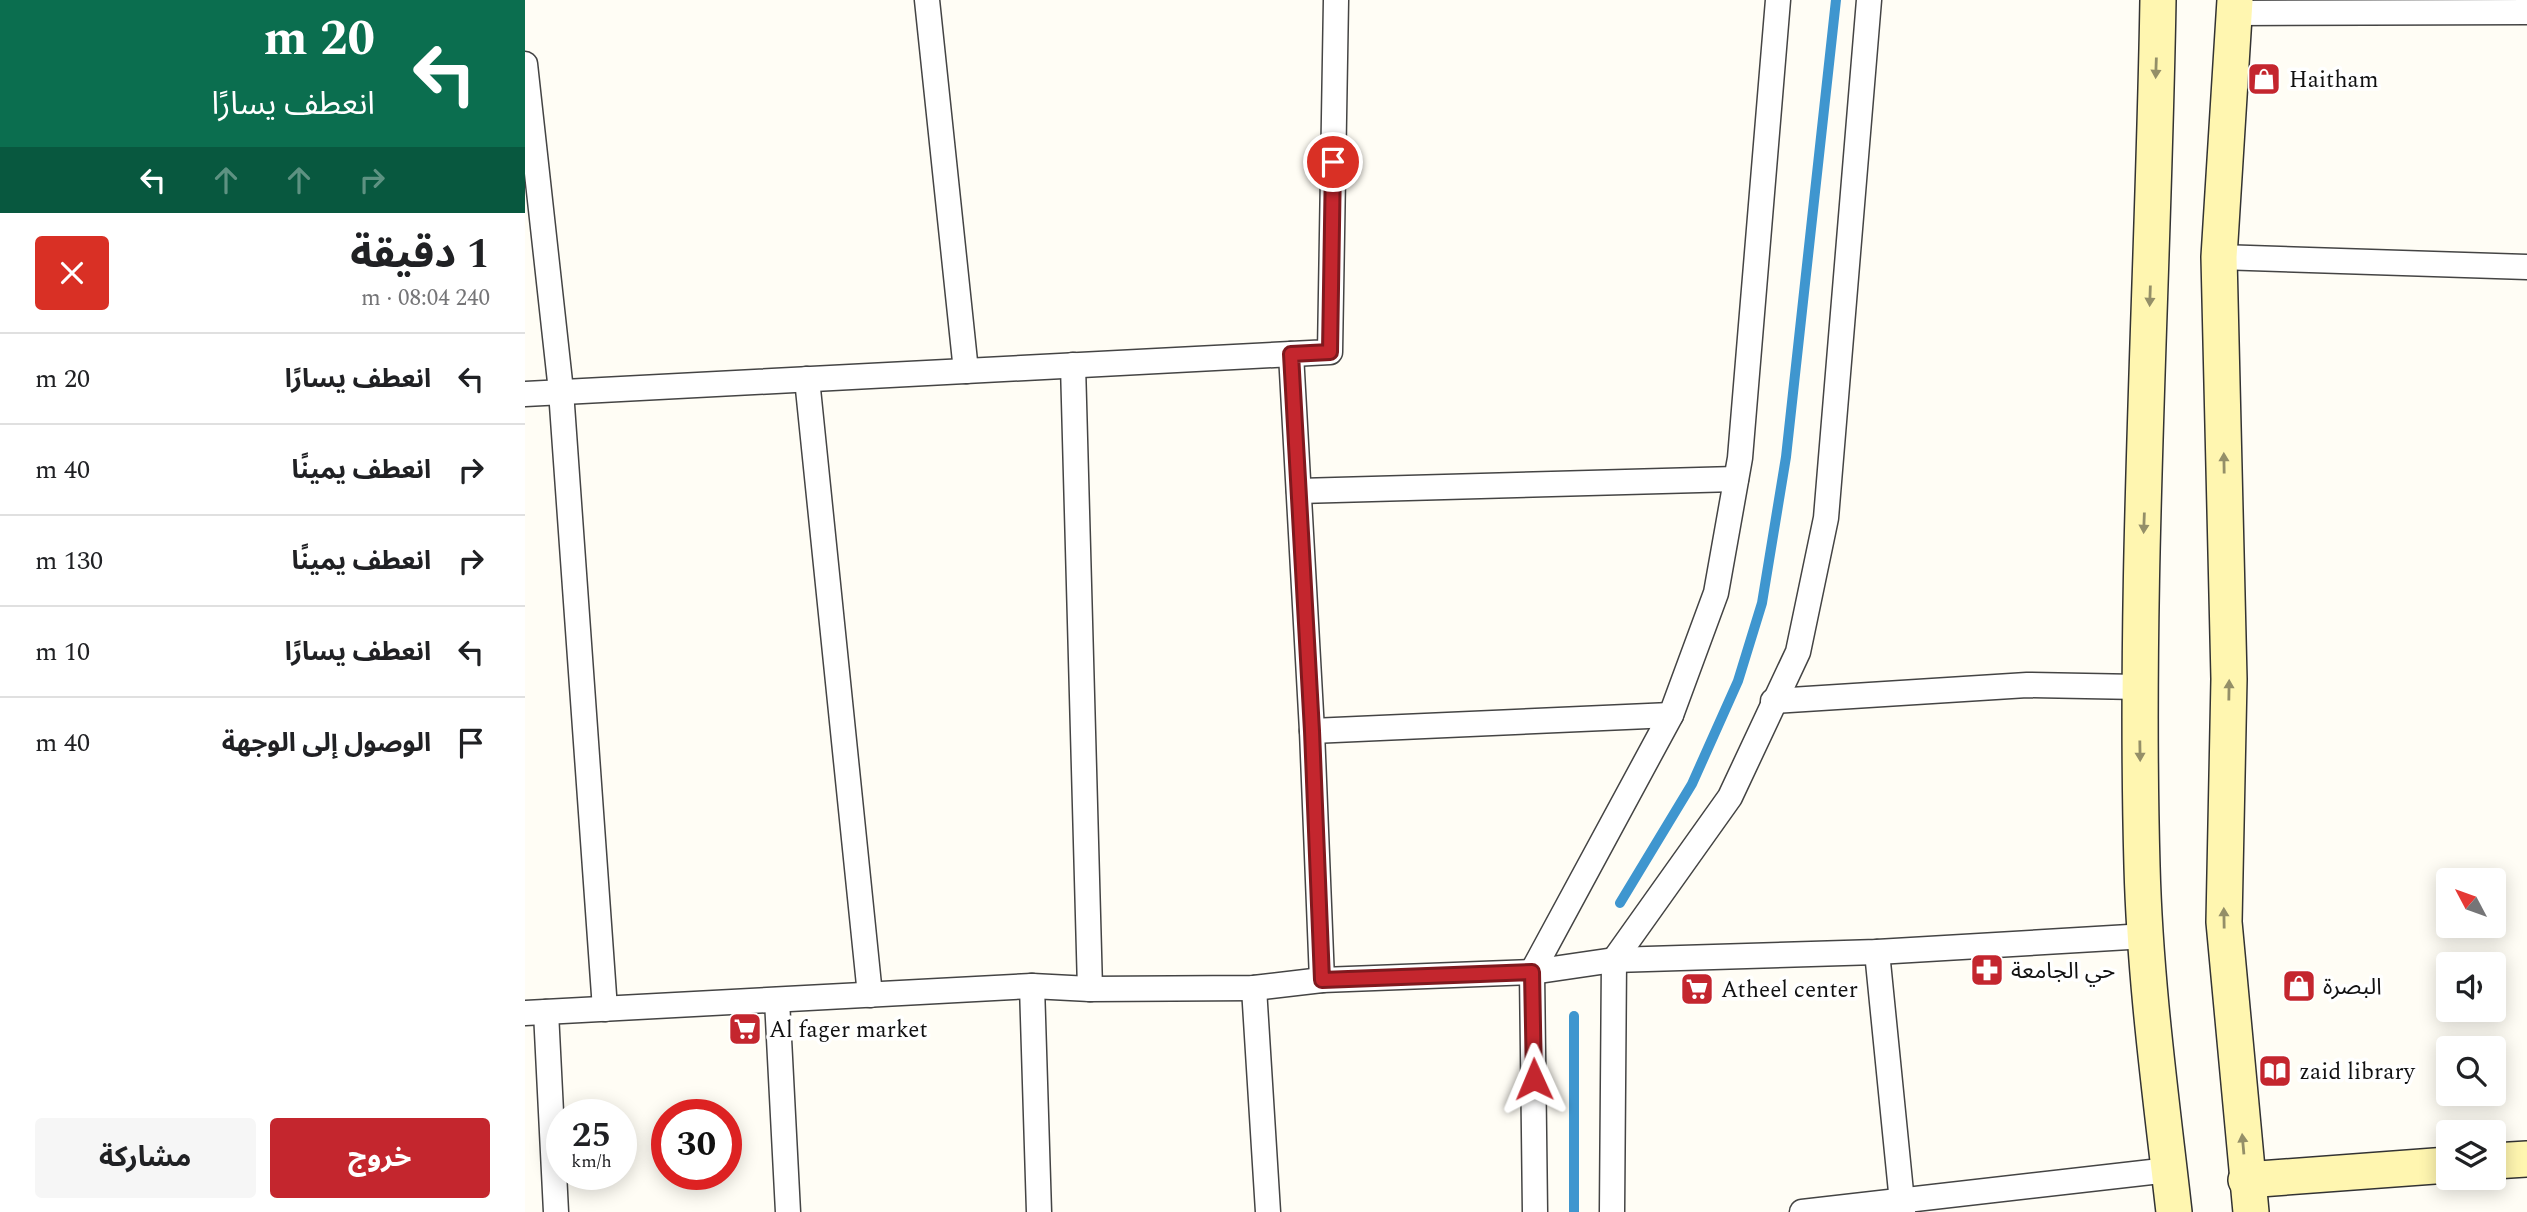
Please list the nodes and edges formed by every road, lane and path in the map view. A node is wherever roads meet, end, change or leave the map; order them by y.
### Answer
1 (926, 0) edge
2 (1336, 0) edge
3 (1778, 0) edge
4 (1869, 0) edge
5 (2158, 0) edge
6 (2235, 6) edge
7 (2527, 12) edge
8 (525, 64) edge
9 (2220, 257) junction
10 (2527, 267) edge
11 (1291, 354) junction
12 (1073, 365) junction
13 (966, 371) junction
14 (807, 379) junction
15 (561, 391) junction
16 (525, 394) edge
17 (1736, 479) junction
18 (1299, 491) junction
19 (2139, 687) junction
20 (1773, 701) junction
21 (1671, 715) junction
22 (1312, 731) junction
23 (2146, 936) junction
24 (1877, 952) junction
25 (1614, 960) junction
26 (1532, 972) junction
27 (1322, 980) junction
28 (1032, 986) junction
29 (1254, 988) junction
30 (1090, 989) junction
31 (870, 995) junction
32 (777, 1000) junction
33 (605, 1009) junction
34 (535, 1013) edge
35 (2527, 1159) edge
36 (2506, 1160) edge
37 (2436, 1167) edge
38 (2169, 1170) junction
39 (2248, 1196) edge
40 (1902, 1205) edge
41 (556, 1212) edge
42 (788, 1212) edge
43 (1039, 1212) edge
44 (1268, 1212) edge
45 (1535, 1212) edge
46 (1612, 1212) edge
47 (1802, 1212) edge
48 (2174, 1212) edge

1 - 13 street
2 - 11 street
3 - 17 street
4 - 20 street
5 -> 19 street
6 - 7 street
6 - 9 street
8 - 15 street
9 - 10 street
39 -> 9 street
11 - 12 street
11 - 18 street
12 - 13 street
12 - 30 street
13 - 14 street
14 - 15 street
14 - 31 street
15 - 16 street
15 - 33 street
17 - 18 street
17 - 21 street
18 - 22 street
19 - 20 street
19 -> 23 street
20 - 25 street
21 - 22 street
21 - 26 street
22 - 27 street
23 - 24 street
23 - 38 street
24 - 25 street
24 - 40 street
25 - 26 street
25 - 46 street
26 - 27 street
26 - 45 street
27 - 29 street
28 - 30 street
28 - 31 street
28 - 43 street
29 - 30 street
29 - 44 street
31 - 32 street
32 - 33 street
32 - 42 street
33 - 34 street
34 - 41 street
35 - 36 street
37 - 39 street
38 - 40 street
38 - 48 street
40 - 47 street

